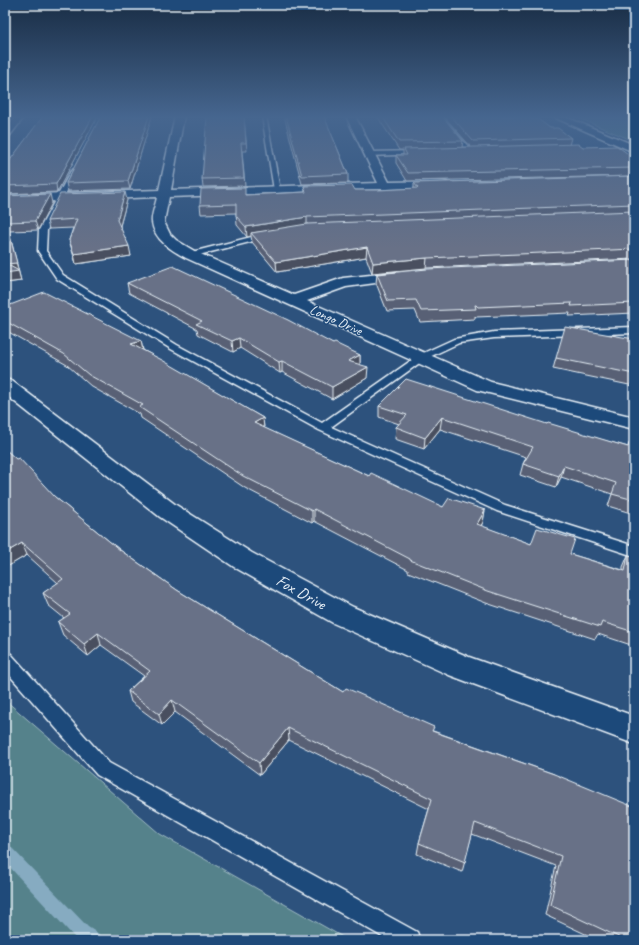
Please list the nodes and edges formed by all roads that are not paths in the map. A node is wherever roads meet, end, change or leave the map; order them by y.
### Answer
1 (171, 160) edge
2 (272, 160) edge
3 (372, 160) edge
4 (78, 163) edge
5 (455, 184) edge
6 (385, 186) junction
7 (277, 190) junction
8 (164, 193) junction
9 (60, 197) junction
10 (5, 199) edge
11 (273, 235) edge
12 (191, 255) junction
13 (418, 274) edge
14 (292, 301) junction
15 (634, 330) edge
16 (422, 357) junction
17 (5, 385) edge
18 (634, 423) edge
19 (323, 428) junction
20 (634, 551) edge
21 (5, 659) edge
22 (634, 730) edge
23 (409, 940) edge

1 - 8 street, Longo Drive
2 - 7 lane
3 - 6 street
4 - 9 lane
5 - 6 street
6 - 7 street
7 - 8 street
8 - 9 street
8 - 12 street, Longo Drive
9 - 10 street
9 - 19 lane
11 - 12 lane
12 - 14 street, Longo Drive
13 - 14 street
14 - 16 street, Longo Drive
15 - 16 lane
16 - 18 street, Longo Drive
16 - 19 lane
17 - 22 street, Fox Drive
19 - 20 lane
21 - 23 lane

